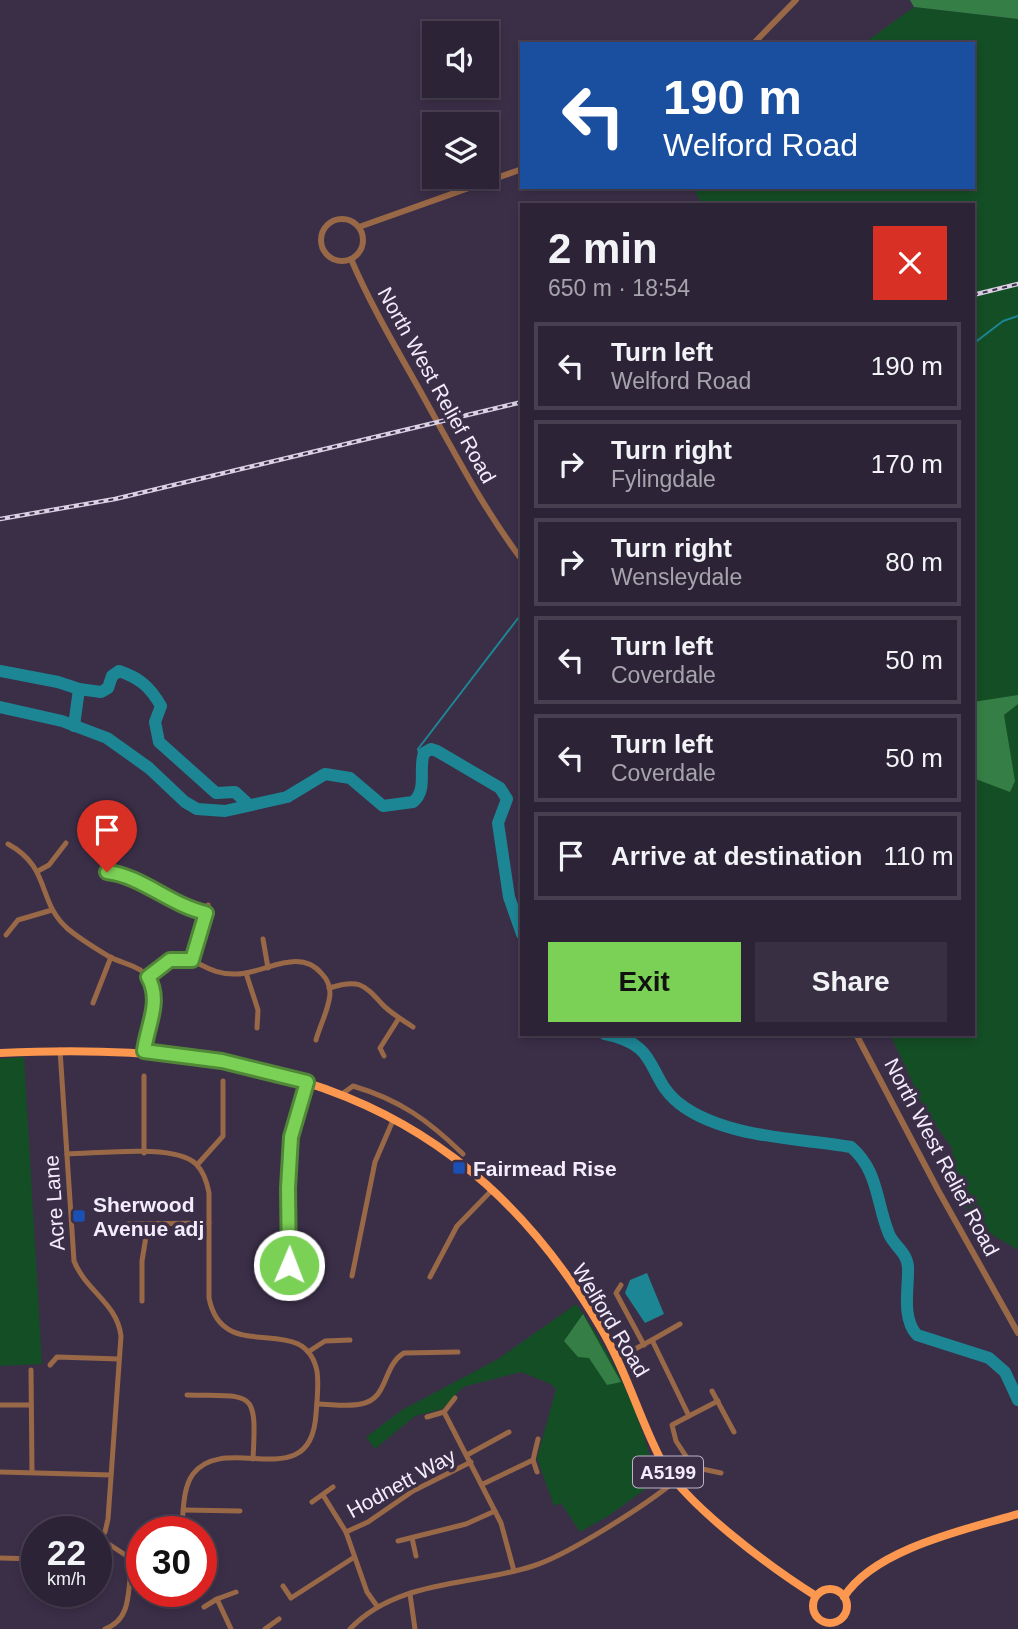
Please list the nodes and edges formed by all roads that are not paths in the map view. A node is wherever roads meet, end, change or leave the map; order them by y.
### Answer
1 (796, 0) edge
2 (755, 42) edge
3 (520, 170) edge
4 (359, 226) junction
5 (351, 259) junction
6 (520, 557) edge
7 (66, 843) dead end
8 (8, 844) dead end
9 (38, 871) junction
10 (107, 872) dead end
11 (208, 905) dead end
12 (52, 910) junction
13 (206, 913) junction
14 (6, 935) dead end
15 (262, 939) dead end
16 (111, 957) junction
17 (192, 960) junction
18 (268, 968) junction
19 (246, 973) junction
20 (148, 977) junction
21 (330, 988) junction
22 (93, 1003) dead end
23 (399, 1018) junction
24 (413, 1027) dead end
25 (257, 1028) dead end
26 (857, 1036) edge
27 (316, 1040) dead end
28 (60, 1050) junction
29 (144, 1051) junction
30 (0, 1053) edge
31 (384, 1056) dead end
32 (144, 1076) dead end
33 (223, 1080) dead end
34 (307, 1082) junction
35 (342, 1094) junction
36 (394, 1118) junction
37 (428, 1122) junction
38 (422, 1134) junction
39 (144, 1153) junction
40 (67, 1154) junction
41 (463, 1154) dead end
42 (197, 1165) junction
43 (493, 1189) junction
44 (209, 1223) junction
45 (128, 1224) dead end
46 (148, 1224) junction
47 (289, 1265) dead end
48 (352, 1276) dead end
49 (430, 1277) dead end
50 (621, 1285) dead end
51 (142, 1301) dead end
52 (680, 1324) dead end
53 (1018, 1333) edge
54 (350, 1340) dead end
55 (652, 1340) junction
56 (643, 1345) junction
57 (308, 1352) junction
58 (458, 1352) dead end
59 (618, 1358) junction
60 (119, 1359) junction
61 (50, 1365) dead end
62 (31, 1370) dead end
63 (712, 1391) dead end
64 (187, 1395) dead end
65 (455, 1398) dead end
66 (718, 1401) junction
67 (317, 1404) junction
68 (0, 1405) edge
69 (31, 1405) junction
70 (444, 1412) junction
71 (689, 1416) junction
72 (427, 1417) dead end
73 (509, 1432) dead end
74 (734, 1432) dead end
75 (538, 1439) dead end
76 (467, 1455) junction
77 (253, 1459) junction
78 (533, 1460) junction
79 (471, 1462) junction
80 (0, 1472) edge
81 (32, 1472) junction
82 (537, 1472) dead end
83 (721, 1472) dead end
84 (111, 1475) junction
85 (675, 1481) junction
86 (483, 1484) junction
87 (333, 1487) dead end
88 (323, 1495) junction
89 (312, 1502) dead end
90 (184, 1510) junction
91 (240, 1511) dead end
92 (495, 1511) junction
93 (1018, 1514) edge
94 (108, 1516) edge
95 (183, 1516) edge
96 (346, 1532) junction
97 (412, 1538) junction
98 (398, 1541) dead end
99 (416, 1556) dead end
100 (0, 1558) edge
101 (353, 1558) junction
102 (21, 1559) edge
103 (514, 1571) junction
104 (284, 1586) dead end
105 (236, 1592) dead end
106 (410, 1594) junction
107 (841, 1594) junction
108 (816, 1596) junction
109 (217, 1599) joint
110 (126, 1605) edge
111 (377, 1606) junction
112 (279, 1619) dead end
113 (821, 1625) edge
114 (105, 1629) edge
115 (232, 1629) edge
116 (265, 1629) edge
117 (350, 1629) edge
118 (415, 1629) edge

1 - 2 street
3 - 4 street
4 - 5 street
4 - 5 street
5 - 6 street, North West Relief Road
7 - 9 street
8 - 9 street
9 - 12 street
10 - 13 street
11 - 13 street
12 - 14 street
12 - 16 street
13 - 17 street
15 - 18 street
16 - 20 street
16 - 22 street
17 - 19 street
17 - 20 street
18 - 19 street
18 - 21 street
19 - 25 street
20 - 29 street
21 - 23 street
21 - 27 street
23 - 24 street
23 - 31 street
26 - 53 street, North West Relief Road
28 - 29 main road, Welford Road / A5199
28 - 30 main road, Welford Road / A5199
28 - 40 street, Acre Lane
29 - 34 main road, Welford Road / A5199
32 - 39 street
33 - 42 street
34 - 35 main road, Welford Road / A5199
34 - 47 street
35 - 36 main road, Welford Road / A5199
35 - 37 street, Welford Road
36 - 38 main road, Welford Road / A5199
36 - 48 street
37 - 38 street
37 - 41 street, Welford Road
38 - 43 main road, Welford Road / A5199
39 - 40 street
39 - 42 street
40 - 60 street, Acre Lane
42 - 44 street
43 - 49 street
43 - 59 main road, Welford Road / A5199
44 - 46 street
44 - 57 street
45 - 46 street
46 - 51 street
50 - 56 street
52 - 55 street
54 - 57 street
55 - 56 street
55 - 71 street
56 - 59 street
57 - 67 street
58 - 67 street
59 - 85 main road, Welford Road / A5199
60 - 61 street
60 - 84 street, Acre Lane
62 - 69 street
63 - 66 street
64 - 77 street
65 - 70 street
66 - 71 street
66 - 74 street
67 - 77 street
68 - 69 street
69 - 81 street
70 - 72 street
70 - 76 street
71 - 83 street
73 - 76 street
75 - 78 street
76 - 79 street
77 - 90 street
78 - 82 street
78 - 86 street
79 - 86 street
79 - 96 street, Hodnett Way
80 - 81 street
81 - 84 street
84 - 94 street, Acre Lane
85 - 103 street
85 - 108 main road, Welford Road / A5199
86 - 92 street
87 - 88 street
88 - 89 street
88 - 96 street
90 - 91 street
90 - 95 street
92 - 97 street
92 - 103 street
93 - 107 main road
96 - 101 street
97 - 98 street
97 - 99 street
100 - 102 street
101 - 104 street
101 - 111 street
103 - 106 street
105 - 109 street
106 - 111 street
106 - 118 street
107 - 108 main road
107 - 113 main road
108 - 113 main road
109 - 115 street
110 - 114 street
111 - 117 street
112 - 116 street

